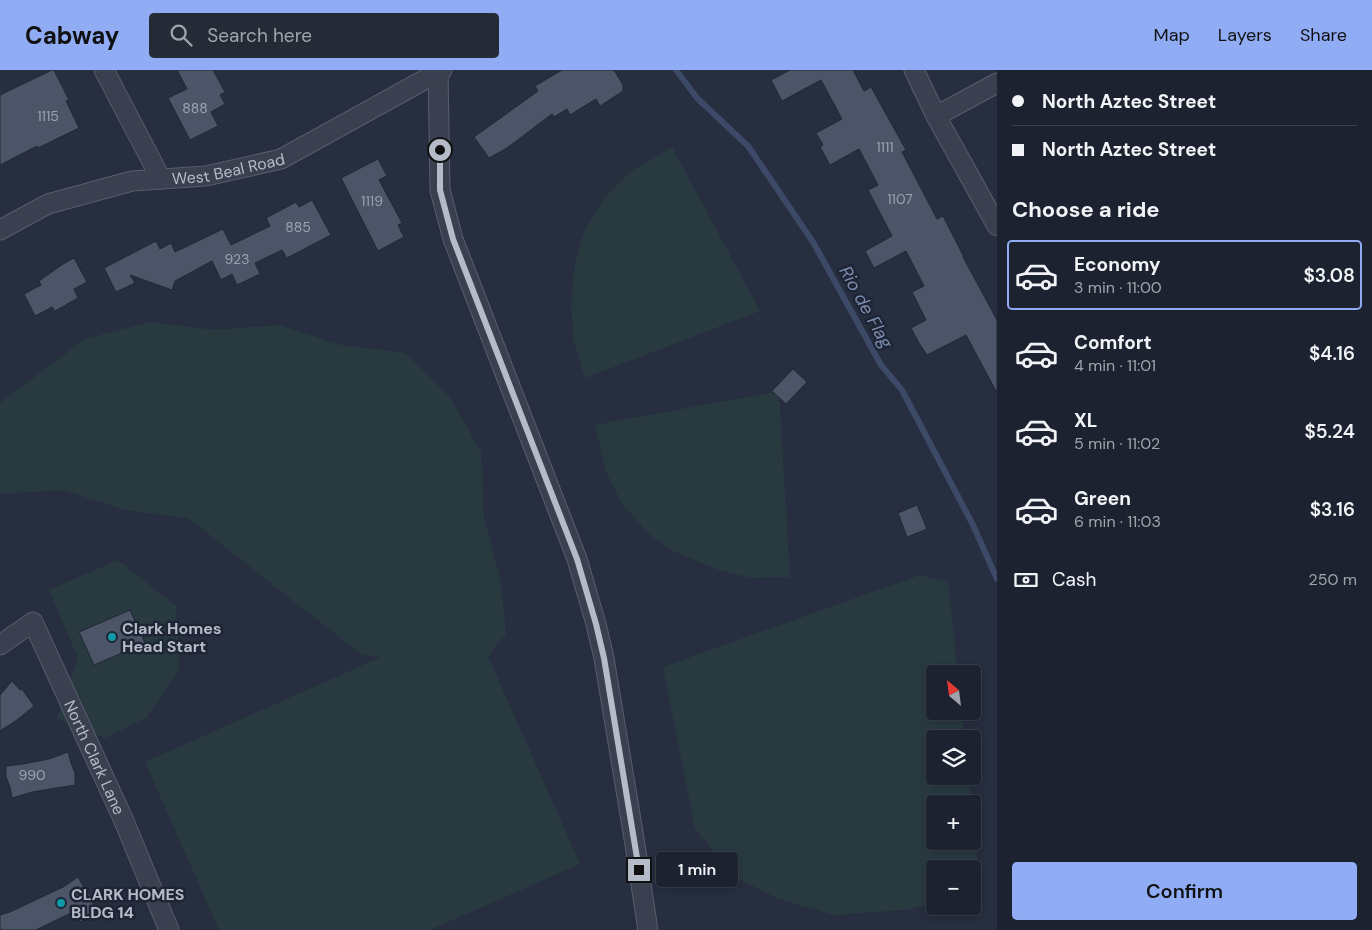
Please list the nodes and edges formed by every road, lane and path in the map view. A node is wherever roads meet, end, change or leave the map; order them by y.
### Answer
1 (104, 70) edge
2 (914, 70) edge
3 (439, 71) edge
4 (997, 83) edge
5 (936, 116) junction
6 (162, 179) junction
7 (997, 226) edge
8 (0, 230) edge
9 (0, 645) edge
10 (169, 930) edge
11 (648, 930) edge

1 - 6 street
2 - 5 street
3 - 6 street, West Beal Road
3 - 11 street
4 - 5 street
5 - 7 street
6 - 8 street, West Beal Road
9 - 10 street, North Clark Lane

